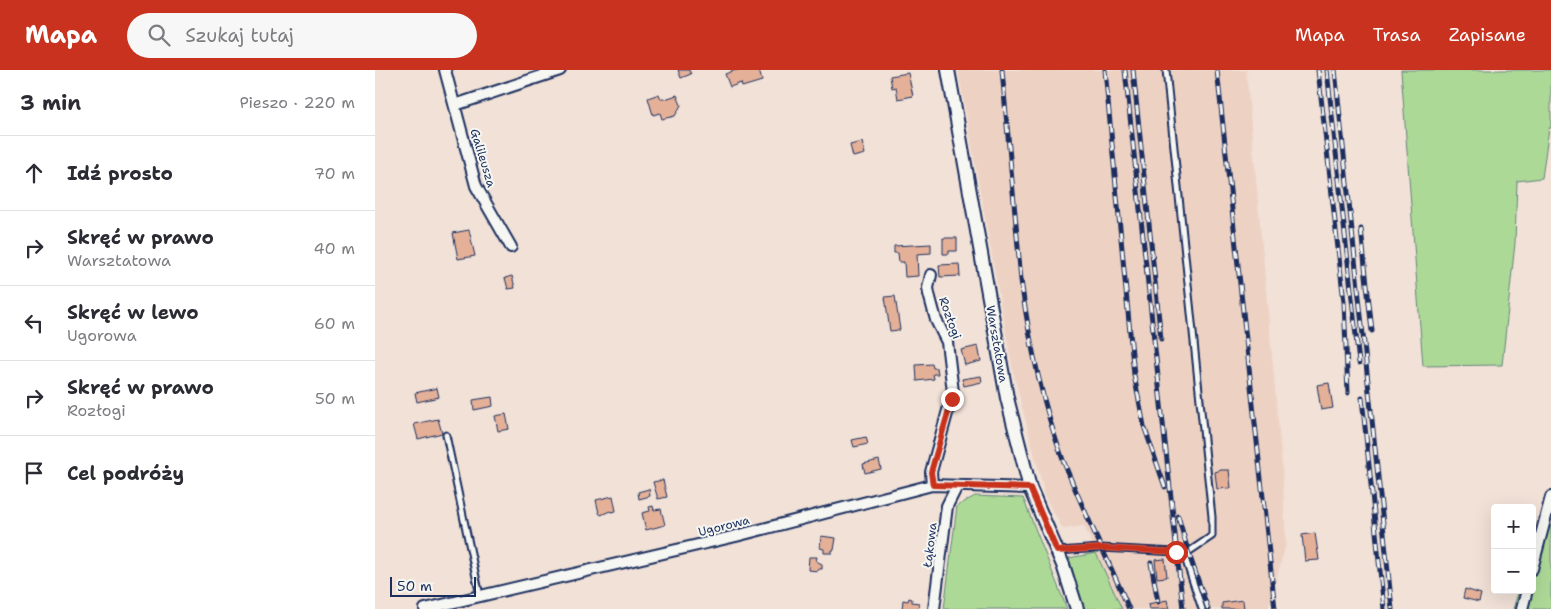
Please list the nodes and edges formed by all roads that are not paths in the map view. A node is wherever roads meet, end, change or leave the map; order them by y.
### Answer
1 (445, 70) edge
2 (560, 70) edge
3 (948, 70) edge
4 (1166, 70) edge
5 (455, 105) junction
6 (511, 247) dead end
7 (931, 275) dead end
8 (446, 435) dead end
9 (933, 485) junction
10 (957, 486) junction
11 (1030, 488) junction
12 (1551, 497) edge
13 (1057, 551) junction
14 (1536, 554) edge
15 (1184, 555) junction
16 (1526, 594) edge
17 (480, 596) junction
18 (425, 609) edge
19 (934, 609) edge
20 (1077, 609) edge
21 (1201, 609) edge
22 (1522, 609) edge

1 - 5 street, Galileusza
2 - 5 street
3 - 11 street, Warsztatowa
4 - 15 lane
5 - 6 street, Galileusza
7 - 9 street, Rozłogi
8 - 17 lane
9 - 10 street, Ugorowa
9 - 17 street, Ugorowa
10 - 11 street, Ugorowa
10 - 19 street, Łąkowa
11 - 13 street, Warsztatowa
12 - 14 street
13 - 15 lane
13 - 20 street, Warsztatowa
15 - 21 lane
16 - 22 street
17 - 18 street, Ugorowa

